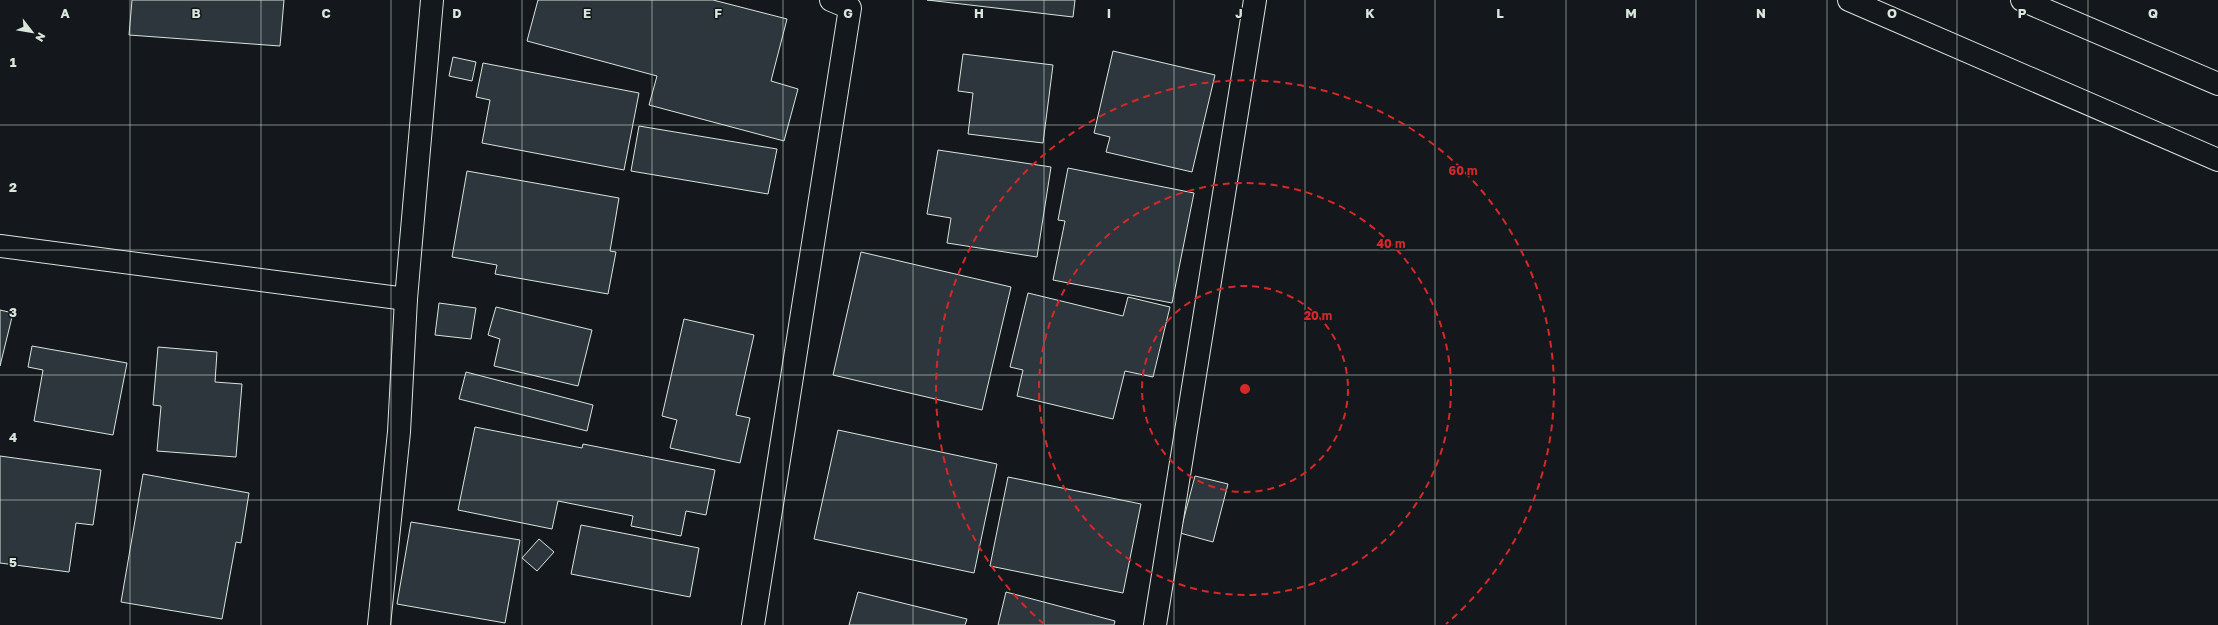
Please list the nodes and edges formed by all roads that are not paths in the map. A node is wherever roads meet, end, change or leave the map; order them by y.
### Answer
1 (432, 0) edge
2 (1255, 0) edge
3 (1849, 0) edge
4 (2022, 0) edge
5 (844, 3) edge
6 (2218, 84) edge
7 (2218, 160) edge
8 (0, 246) edge
9 (406, 299) junction
10 (379, 625) edge
11 (754, 625) edge
12 (1155, 625) edge

1 - 9 street
2 - 12 street
3 - 7 street
4 - 6 street
5 - 11 street
8 - 9 street
9 - 10 street

